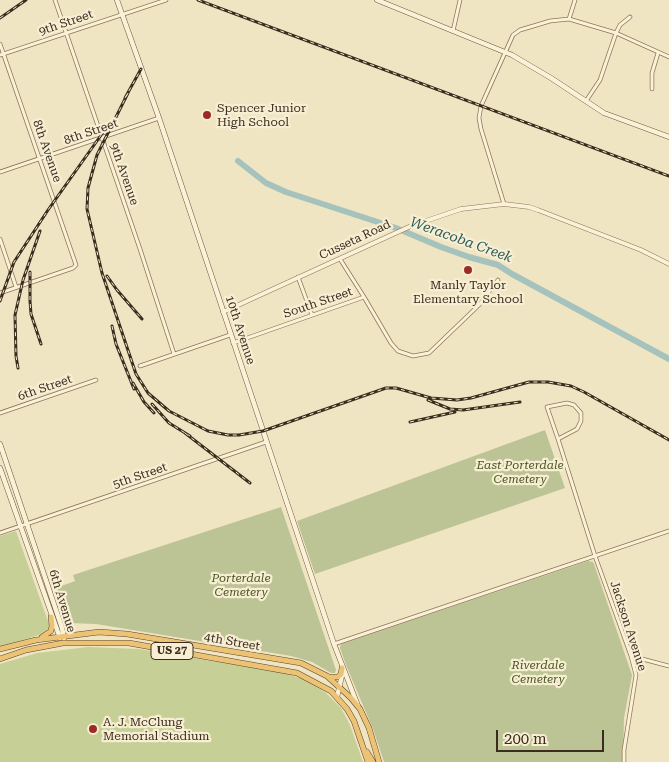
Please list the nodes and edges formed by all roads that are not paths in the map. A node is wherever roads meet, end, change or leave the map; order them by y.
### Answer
1 (55, 0) edge
2 (117, 0) edge
3 (166, 0) edge
4 (376, 0) edge
5 (460, 0) edge
6 (575, 0) edge
7 (121, 14) junction
8 (630, 16) dead end
9 (569, 19) junction
10 (453, 31) junction
11 (66, 32) junction
12 (616, 34) junction
13 (0, 44) edge
14 (504, 52) junction
15 (658, 53) junction
16 (2, 55) edge
17 (669, 57) edge
18 (652, 89) dead end
19 (585, 102) junction
20 (159, 118) junction
21 (102, 137) junction
22 (669, 137) edge
23 (40, 158) junction
24 (0, 172) edge
25 (504, 204) junction
26 (0, 239) edge
27 (340, 259) junction
28 (669, 264) edge
29 (298, 277) junction
30 (498, 280) dead end
31 (16, 287) junction
32 (0, 293) edge
33 (364, 296) junction
34 (223, 312) junction
35 (312, 315) junction
36 (230, 335) junction
37 (233, 343) junction
38 (174, 354) junction
39 (140, 366) dead end
40 (96, 380) dead end
41 (0, 413) edge
42 (558, 439) junction
43 (266, 442) junction
44 (0, 444) edge
45 (0, 468) edge
46 (27, 524) junction
47 (20, 526) junction
48 (669, 531) edge
49 (0, 533) edge
50 (595, 556) junction
51 (51, 617) junction
52 (61, 636) junction
53 (36, 640) junction
54 (63, 643) junction
55 (334, 644) junction
56 (0, 649) edge
57 (631, 656) junction
58 (0, 659) edge
59 (669, 666) edge
60 (342, 668) junction
61 (327, 676) junction
62 (340, 687) junction
63 (337, 697) junction
64 (360, 709) junction
65 (364, 748) junction
66 (368, 762) edge
67 (373, 762) edge
68 (379, 762) edge
69 (624, 762) edge

1 - 11 street, 9th Avenue
2 - 7 main road, 10th Avenue
3 - 7 street, 9th Street
4 - 10 main road
5 - 10 street
6 - 9 street
7 - 11 street, 9th Street
7 - 20 main road, 10th Avenue
8 - 12 street
9 - 12 street
9 - 14 street
10 - 14 main road
11 - 16 street, 9th Street
11 - 21 street, 9th Avenue
12 - 15 street
12 - 19 street
13 - 16 street, 8th Avenue
14 - 19 main road
14 - 25 street
15 - 17 street
15 - 18 street
16 - 23 street, 8th Avenue
19 - 22 main road
20 - 21 street, 8th Street
20 - 34 main road, 10th Avenue
21 - 23 street, 8th Street
21 - 38 street, 9th Avenue
23 - 24 street, 8th Street
23 - 31 street, 8th Avenue
25 - 27 street, Cusseta Road
25 - 28 street, Cusseta Road
26 - 31 street
27 - 29 street, Cusseta Road
27 - 33 street
29 - 34 street, Cusseta Road
29 - 35 street
30 - 33 street, South Street
31 - 32 street
33 - 35 street, South Street
34 - 36 main road, 10th Avenue
35 - 37 street, South Street
36 - 37 main road, 10th Avenue
36 - 38 street
37 - 43 main road, 10th Avenue
38 - 39 street
40 - 41 street, 6th Street
42 - 42 street, Jackson Avenue
42 - 50 street, Jackson Avenue
43 - 46 street, 5th Street
43 - 55 main road, 10th Avenue
44 - 46 main road, 6th Avenue
45 - 47 main road, 6th Avenue
46 - 47 street, 5th Street
46 - 52 main road, 6th Avenue
47 - 49 street, 5th Street
47 - 51 main road, 6th Avenue
48 - 50 street
50 - 55 street
50 - 57 street, Jackson Avenue
51 - 52 main road, 6th Avenue
51 - 53 highway
52 - 53 highway, 4th Street / US 27
52 - 54 main road, 6th Avenue
52 - 61 highway, 4th Street / US 27
53 - 56 highway, 4th Street / US 27
54 - 58 highway, 4th Street / US 27
54 - 63 highway, 4th Street / US 27
55 - 60 main road, 10th Avenue
57 - 59 street
57 - 69 street, Jackson Avenue
60 - 61 highway
60 - 62 main road, 10th Avenue
60 - 64 main road, 10th Avenue
61 - 62 highway, 4th Street / US 27
62 - 63 main road, 10th Avenue
62 - 64 highway, 4th Street / US 27
63 - 65 highway, 4th Street / US 27
64 - 68 highway, 4th Street / US 27
65 - 66 highway, 4th Street / US 27
65 - 67 highway

